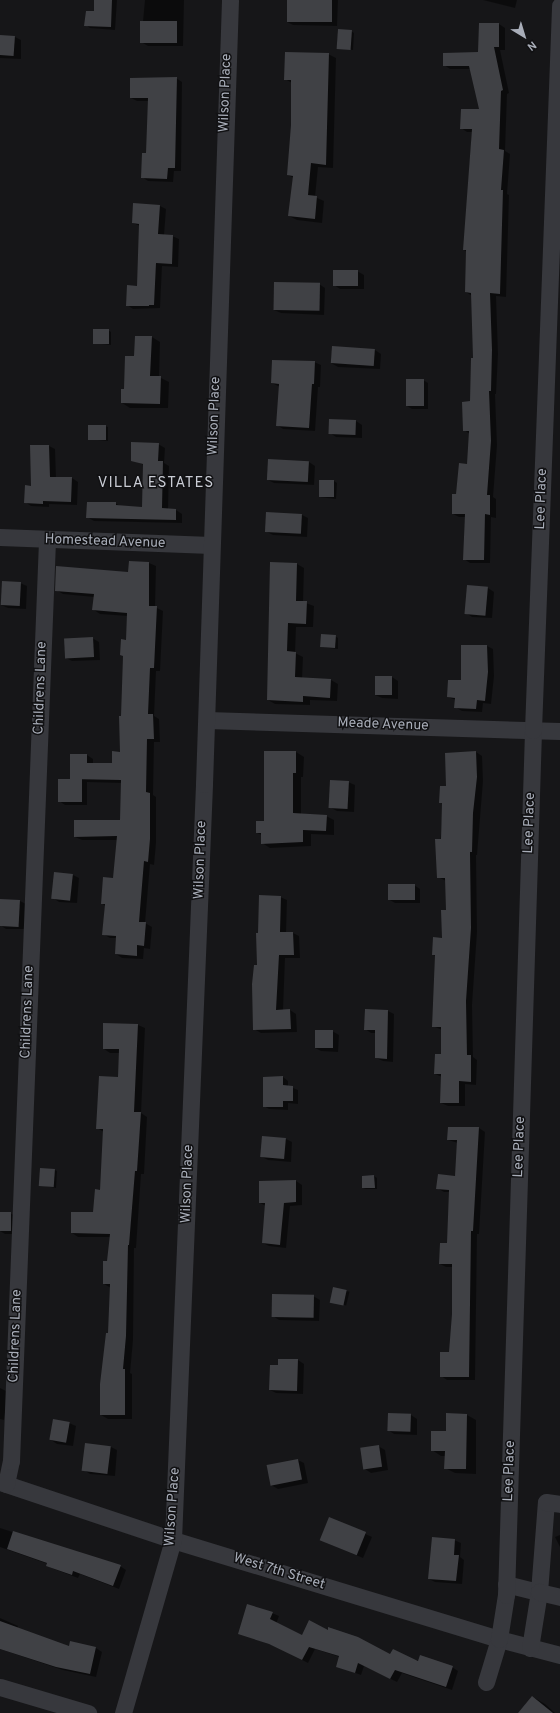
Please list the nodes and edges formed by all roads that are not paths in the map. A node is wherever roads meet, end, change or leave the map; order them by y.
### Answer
1 (230, 0) edge
2 (560, 6) edge
3 (0, 537) edge
4 (47, 540) junction
5 (211, 545) junction
6 (206, 720) junction
7 (533, 730) junction
8 (560, 731) edge
9 (3, 1483) edge
10 (560, 1504) edge
11 (173, 1540) junction
12 (506, 1584) junction
13 (540, 1592) junction
14 (560, 1597) edge
15 (499, 1639) junction
16 (530, 1648) junction
17 (560, 1655) edge
18 (486, 1682) dead end
19 (0, 1687) edge
20 (88, 1713) edge
21 (123, 1713) edge

1 - 5 street, Wilson Place
2 - 7 street, Lee Place
3 - 4 street, Homestead Avenue
4 - 5 street, Homestead Avenue
4 - 9 street, Childrens Lane
5 - 6 street, Wilson Place
6 - 7 street, Meade Avenue
6 - 11 street, Wilson Place
7 - 8 street, Meade Avenue
7 - 12 street, Lee Place
9 - 11 street, West 7th Street
10 - 13 street
11 - 15 street, West 7th Street
11 - 21 street, Wilson Place
12 - 13 street
12 - 15 street, Lee Place
13 - 14 street
13 - 16 street
15 - 16 street, West 7th Street
15 - 18 street, Lee Place
16 - 17 street, West 7th Street
19 - 20 street

